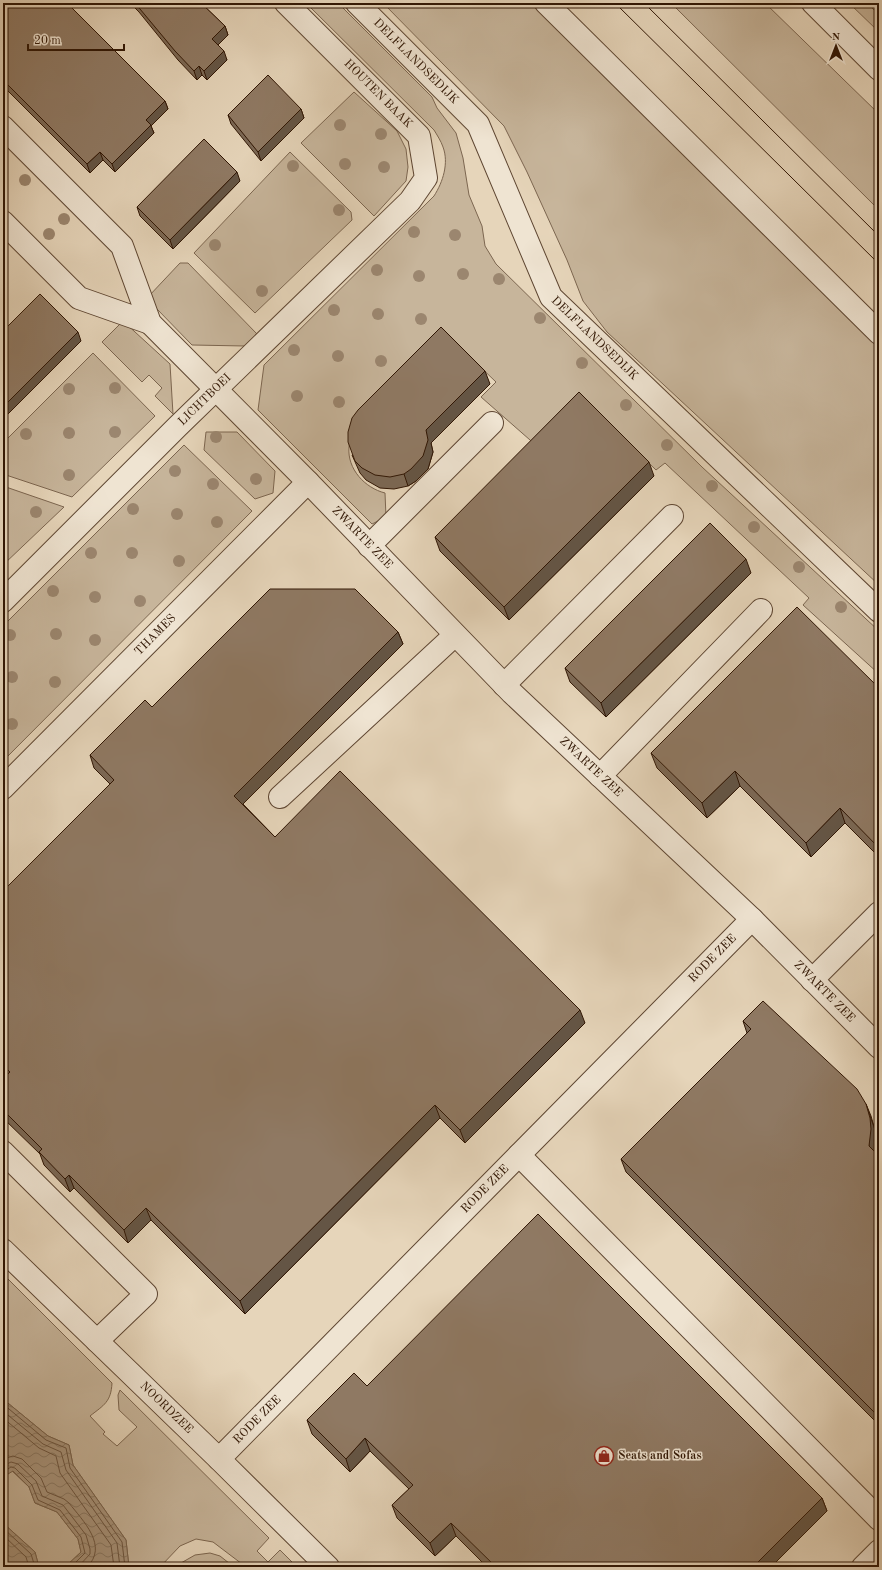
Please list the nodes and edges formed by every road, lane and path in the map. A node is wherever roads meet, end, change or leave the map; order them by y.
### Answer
1 (286, 3) edge
2 (357, 3) edge
3 (546, 3) edge
4 (813, 3) edge
5 (879, 69) edge
6 (3, 126) edge
7 (410, 201) joint
8 (3, 222) edge
9 (150, 323) junction
10 (879, 333) edge
11 (215, 390) junction
12 (492, 423) dead end
13 (308, 482) junction
14 (672, 516) dead end
15 (369, 546) junction
16 (3, 601) edge
17 (761, 610) dead end
18 (879, 611) edge
19 (455, 635) junction
20 (504, 684) junction
21 (600, 776) junction
22 (3, 788) edge
23 (280, 796) dead end
24 (879, 913) edge
25 (752, 919) junction
26 (812, 980) junction
27 (879, 1047) edge
28 (3, 1152) edge
29 (519, 1155) junction
30 (3, 1250) edge
31 (97, 1341) junction
32 (219, 1459) junction
33 (879, 1519) edge
34 (879, 1551) edge
35 (328, 1567) edge
36 (863, 1567) edge

1 - 7 street, HOUTEN BAAK
2 - 18 street, DELFLANDSEDIJK
3 - 10 street
4 - 5 street
6 - 9 street
7 - 11 street, LICHTBOEI
8 - 9 street
9 - 11 street, ZWARTE ZEE
11 - 13 street, ZWARTE ZEE
11 - 16 street, LICHTBOEI
12 - 15 street
13 - 15 street, ZWARTE ZEE
13 - 22 street, THAMES
14 - 20 street
15 - 19 street, ZWARTE ZEE
17 - 21 street
19 - 20 street, ZWARTE ZEE
19 - 23 street
20 - 21 street, ZWARTE ZEE
21 - 25 street, ZWARTE ZEE
24 - 26 street
25 - 26 street, ZWARTE ZEE
25 - 29 street, RODE ZEE
26 - 27 street, ZWARTE ZEE
28 - 31 street
29 - 32 street, RODE ZEE
29 - 33 street
30 - 31 street, NOORDZEE
31 - 32 street, NOORDZEE
32 - 35 street, NOORDZEE
34 - 36 street

